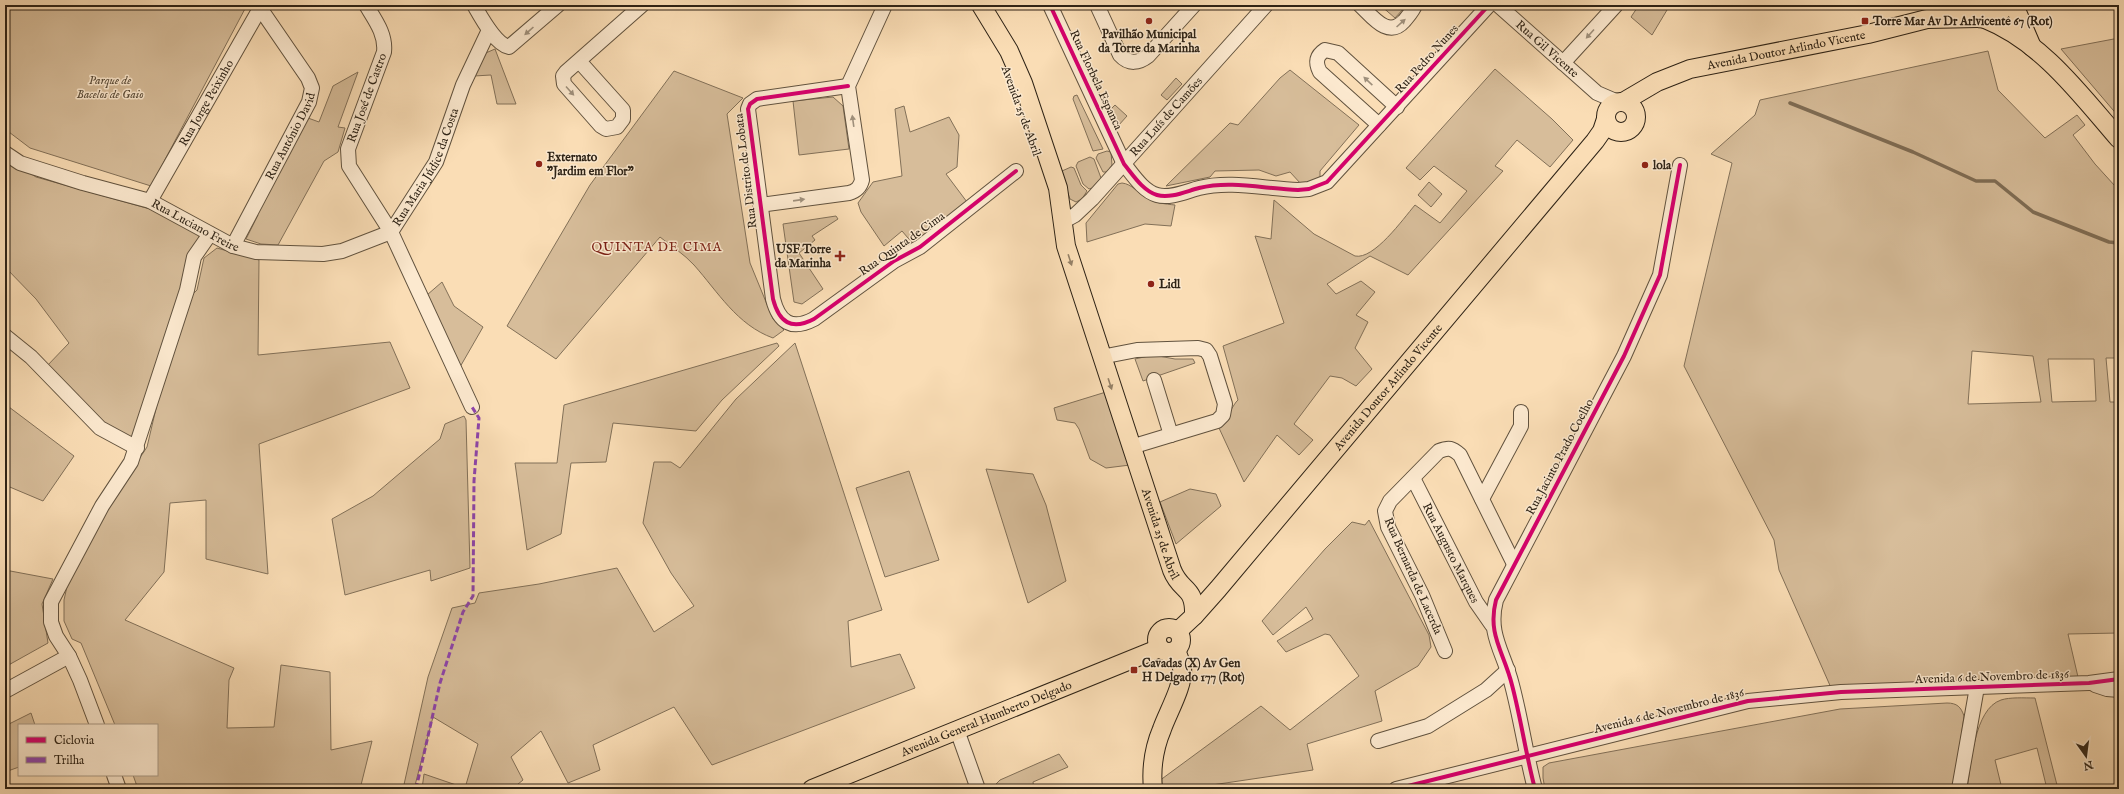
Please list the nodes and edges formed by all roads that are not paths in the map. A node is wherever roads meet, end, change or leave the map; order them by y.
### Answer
1 (366, 5) edge
2 (474, 5) edge
3 (558, 5) edge
4 (642, 5) edge
5 (885, 5) edge
6 (968, 5) edge
7 (981, 5) edge
8 (1050, 5) edge
9 (1097, 5) edge
10 (1194, 5) edge
11 (1266, 5) edge
12 (1360, 5) edge
13 (1415, 5) edge
14 (1489, 5) edge
15 (1498, 5) edge
16 (1616, 5) edge
17 (1941, 5) edge
18 (1962, 5) edge
19 (2006, 5) edge
20 (2014, 5) edge
21 (261, 7) edge
22 (1927, 19) junction
23 (1982, 19) junction
24 (489, 30) junction
25 (2032, 46) junction
26 (579, 61) junction
27 (1563, 63) junction
28 (848, 86) junction
29 (1648, 88) junction
30 (1597, 93) junction
31 (1620, 102) junction
32 (1396, 107) junction
33 (1606, 117) junction
34 (1636, 119) junction
35 (1379, 125) junction
36 (1623, 132) junction
37 (2119, 139) edge
38 (1595, 141) junction
39 (5, 153) edge
40 (1124, 164) junction
41 (1680, 165) dead end
42 (1016, 171) dead end
43 (150, 201) junction
44 (760, 205) junction
45 (1062, 222) junction
46 (391, 232) junction
47 (210, 234) junction
48 (233, 246) junction
49 (795, 325) joint
50 (5, 336) edge
51 (1101, 358) junction
52 (1154, 380) dead end
53 (472, 406) dead end
54 (1521, 412) dead end
55 (1171, 435) junction
56 (1131, 447) junction
57 (137, 448) junction
58 (1413, 478) junction
59 (1482, 499) junction
60 (1514, 564) junction
61 (1194, 616) junction
62 (1492, 625) junction
63 (1168, 649) junction
64 (1445, 651) dead end
65 (69, 656) junction
66 (1508, 670) junction
67 (2119, 678) edge
68 (2089, 683) junction
69 (1977, 687) junction
70 (2119, 690) edge
71 (5, 691) edge
72 (97, 724) edge
73 (957, 730) junction
74 (1378, 740) dead end
75 (1526, 757) junction
76 (114, 776) edge
77 (119, 789) edge
78 (812, 789) edge
79 (978, 789) edge
80 (1153, 789) edge
81 (1396, 789) edge
82 (1535, 789) edge
83 (1959, 789) edge

1 - 46 street, Rua José de Castro
2 - 24 street
3 -> 24 street
4 - 26 street
5 - 28 street
6 - 45 main road, Avenida 25 de Abril
7 - 45 main road, Avenida 25 de Abril
8 - 40 street, Rua Florbela Espanca
9 - 10 street
11 - 40 street, Rua Luís de Camões
12 -> 13 street
14 - 32 street, Rua Pedro Nunes
15 - 27 street, Rua Gil Vicente
16 -> 27 street
17 - 22 main road
18 - 23 main road
19 - 23 main road
20 - 25 main road
21 - 43 street, Rua Jorge Peixinho
21 - 48 street, Rua António David
22 - 23 main road, Avenida Doutor Arlindo Vicente
22 - 29 main road, Avenida Doutor Arlindo Vicente
23 - 25 main road
24 - 46 street, Rua Maria Júdice da Costa
25 - 37 main road
26 -> 26 street
27 - 30 street, Rua Gil Vicente
28 - 44 street, Rua Distrito de Lobata
44 -> 28 street, Rua Distrito de Lobata
29 - 31 main road, Avenida Doutor Arlindo Vicente
29 - 34 main road
30 - 31 street, Rua Gil Vicente
30 - 33 street, Rua Gil Vicente
31 - 33 main road
31 - 34 main road
32 - 35 street, Rua Pedro Nunes
32 -> 35 street, Rua Pedro Nunes
33 - 36 main road
33 - 38 main road, Avenida Doutor Arlindo Vicente
34 - 36 main road
35 - 40 street, Rua Florbela Espanca
36 - 38 main road
38 - 61 main road, Avenida Doutor Arlindo Vicente
39 - 43 street, Rua Luciano Freire
40 - 45 street, Rua Luís de Camões
41 - 60 street, Rua Jacinto Prado Coelho
42 - 49 street, Rua Quinta de Cima
43 - 47 street, Rua Luciano Freire
44 - 49 street, Rua Distrito de Lobata
45 -> 51 main road, Avenida 25 de Abril
46 - 48 street, Rua Luciano Freire
46 - 53 street, Rua Maria Júdice da Costa
47 - 48 street, Rua Luciano Freire
47 - 57 street
50 - 57 street
51 - 55 street
51 -> 56 main road, Avenida 25 de Abril
52 - 55 street
54 - 59 street
55 - 56 street
56 - 61 main road, Avenida 25 de Abril
57 - 65 street
58 - 59 street, Rua Bernarda de Lacerda
58 - 62 street, Rua Augusto Marques
58 - 64 street, Rua Bernarda de Lacerda
59 - 60 street, Rua Bernarda de Lacerda
60 - 62 street, Rua Jacinto Prado Coelho
61 - 63 main road, Avenida Doutor Arlindo Vicente
62 - 66 street, Rua Jacinto Prado Coelho
63 - 73 main road, Avenida General Humberto Delgado
63 - 80 main road
65 - 71 street
65 - 72 street
66 - 74 street
66 - 75 street, Rua Jacinto Prado Coelho
67 - 68 street, Avenida 6 de Novembro de 1836
68 - 69 street, Avenida 6 de Novembro de 1836
68 - 70 street, Avenida 6 de Novembro de 1836
69 - 75 street, Avenida 6 de Novembro de 1836
69 - 83 street
73 - 78 main road, Avenida General Humberto Delgado
73 - 79 street
75 - 81 street, Avenida 6 de Novembro de 1836
75 - 82 street, Rua Jacinto Prado Coelho
76 - 77 street

